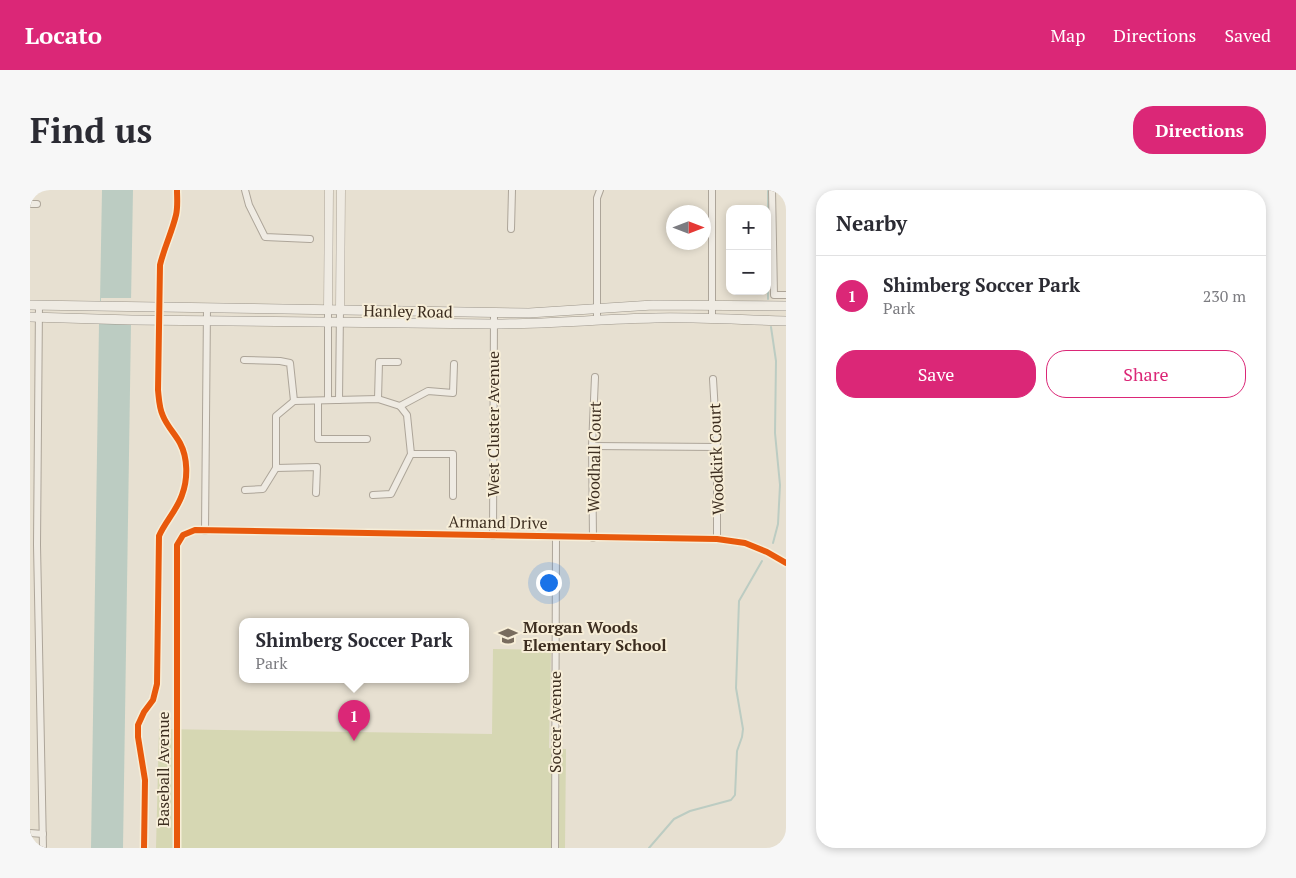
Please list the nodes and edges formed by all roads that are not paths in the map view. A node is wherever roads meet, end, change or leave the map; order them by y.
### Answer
1 (245, 190) edge
2 (329, 190) edge
3 (341, 190) edge
4 (512, 190) edge
5 (600, 190) edge
6 (712, 190) edge
7 (772, 190) edge
8 (511, 229) dead end
9 (310, 238) dead end
10 (786, 295) edge
11 (35, 305) edge
12 (786, 306) edge
13 (207, 307) junction
14 (712, 307) junction
15 (597, 309) junction
16 (328, 310) junction
17 (340, 310) junction
18 (494, 312) junction
19 (35, 317) edge
20 (712, 318) junction
21 (597, 320) junction
22 (207, 321) junction
23 (786, 321) edge
24 (328, 322) junction
25 (340, 322) junction
26 (494, 324) junction
27 (244, 360) dead end
28 (398, 362) dead end
29 (454, 364) dead end
30 (595, 377) dead end
31 (713, 379) dead end
32 (378, 399) junction
33 (327, 400) junction
34 (339, 400) junction
35 (294, 401) junction
36 (318, 401) junction
37 (400, 406) junction
38 (367, 439) dead end
39 (592, 446) junction
40 (717, 447) junction
41 (411, 454) junction
42 (276, 468) junction
43 (245, 490) dead end
44 (316, 493) dead end
45 (373, 495) dead end
46 (453, 496) dead end
47 (205, 531) junction
48 (492, 536) junction
49 (556, 536) junction
50 (593, 538) junction
51 (717, 539) junction
52 (33, 545) edge
53 (786, 563) edge
54 (30, 833) edge
55 (43, 834) junction
56 (43, 848) edge
57 (177, 848) edge
58 (555, 848) edge

1 - 9 street
2 - 16 street
3 - 17 street
4 - 8 street
5 - 15 street
6 - 14 street
7 - 10 street
11 - 13 main road, Hanley Road
11 - 19 street
12 - 14 main road, Hanley Road
13 - 16 main road, Hanley Road
13 - 22 street
14 - 15 main road, Hanley Road
14 - 20 street
15 - 18 main road, Hanley Road
15 - 21 street
16 - 17 main road, Hanley Road
16 - 24 street
17 - 18 main road, Hanley Road
17 - 25 street
18 - 26 street, West Cluster Avenue
19 - 22 main road, Hanley Road
19 - 52 street
20 - 21 main road, Hanley Road
20 - 23 main road, Hanley Road
21 - 26 main road, Hanley Road
22 - 24 main road, Hanley Road
22 - 47 street
24 - 25 main road, Hanley Road
24 - 33 street
25 - 26 main road, Hanley Road
25 - 34 street
26 - 48 street, West Cluster Avenue
27 - 35 street
28 - 32 street
29 - 37 street
30 - 39 street, Woodhall Court
31 - 40 street, Woodkirk Court
32 - 34 street
32 - 37 street
33 - 34 street
33 - 36 street
35 - 36 street
35 - 42 street
36 - 38 street
37 - 41 street
39 - 40 street
39 - 50 street, Woodhall Court
40 - 51 street, Woodkirk Court
41 - 45 street
41 - 46 street
42 - 43 street
42 - 44 street
47 - 48 street, Armand Drive
47 - 57 street, Baseball Avenue
48 - 49 street, Armand Drive
49 - 50 street, Armand Drive
49 - 58 street, Soccer Avenue
50 - 51 street, Armand Drive
51 - 53 street, Armand Drive
52 - 55 street
54 - 55 street
55 - 56 street

